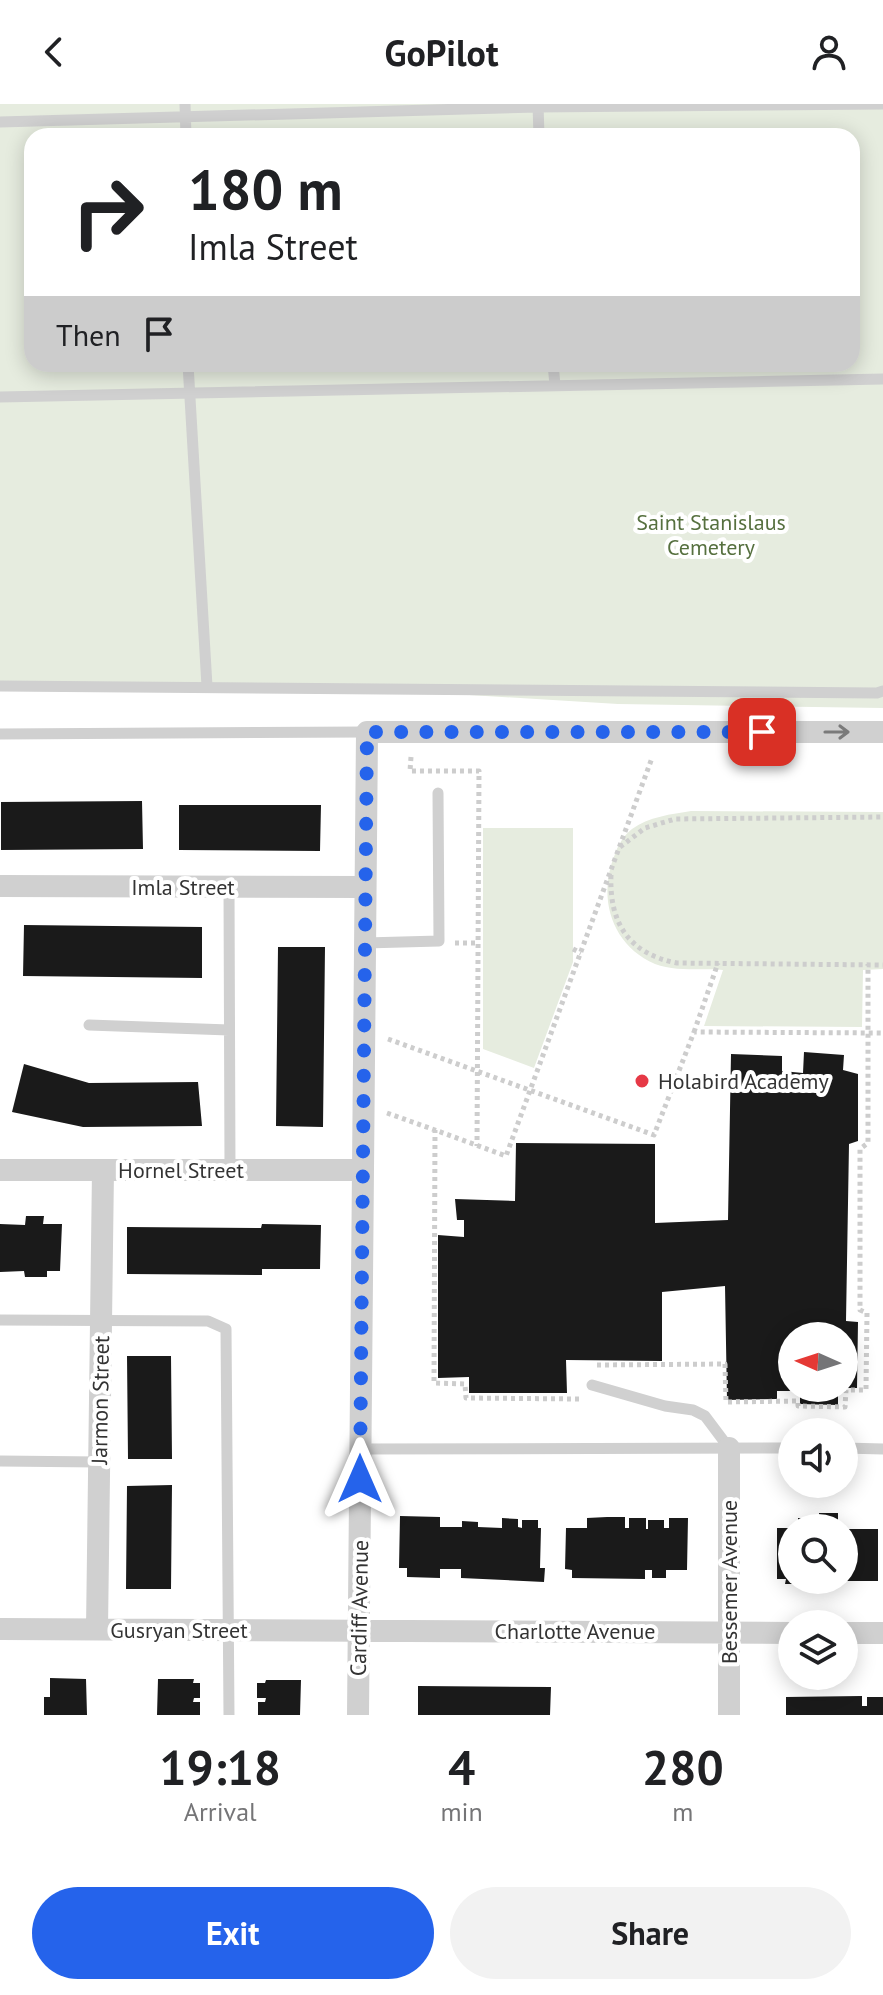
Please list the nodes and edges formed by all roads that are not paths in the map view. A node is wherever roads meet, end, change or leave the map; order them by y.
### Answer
1 (883, 104) edge
2 (538, 106) edge
3 (186, 110) edge
4 (0, 122) edge
5 (539, 128) edge
6 (188, 372) edge
7 (554, 372) edge
8 (883, 379) edge
9 (555, 385) junction
10 (188, 394) junction
11 (0, 397) edge
12 (0, 686) edge
13 (207, 686) junction
14 (883, 691) edge
15 (367, 732) junction
16 (883, 732) edge
17 (0, 734) edge
18 (438, 793) dead end
19 (0, 886) edge
20 (229, 887) junction
21 (365, 887) junction
22 (365, 943) junction
23 (89, 1025) dead end
24 (229, 1030) junction
25 (0, 1170) edge
26 (103, 1170) junction
27 (230, 1170) junction
28 (363, 1170) junction
29 (0, 1320) edge
30 (101, 1321) junction
31 (585, 1385) road end
32 (729, 1448) junction
33 (778, 1448) edge
34 (858, 1448) edge
35 (361, 1449) junction
36 (883, 1449) edge
37 (0, 1461) edge
38 (99, 1462) junction
39 (0, 1629) edge
40 (97, 1629) junction
41 (228, 1630) junction
42 (359, 1630) junction
43 (729, 1632) junction
44 (778, 1633) edge
45 (858, 1633) edge
46 (883, 1633) edge
47 (229, 1715) edge
48 (358, 1715) edge
49 (729, 1715) edge

1 - 2 lane
2 - 3 lane
2 - 5 lane
3 - 4 lane
6 - 10 lane
7 - 9 lane
8 - 9 lane
9 - 10 lane
10 - 11 lane
10 - 13 lane
12 - 13 lane
13 - 14 lane
15 -> 16 street
15 - 17 lane
15 - 21 street, Cardiff Avenue
18 - 22 lane
19 - 20 street, Imla Street
20 - 21 street, Imla Street
20 - 24 lane
21 - 22 street, Cardiff Avenue
22 - 28 street, Cardiff Avenue
23 - 24 lane
24 - 27 lane
25 - 26 street, Hornel Street
26 - 27 street, Hornel Street
26 - 30 street, Jarmon Street
27 - 28 street, Hornel Street
28 - 35 street, Cardiff Avenue
29 - 30 lane
30 - 38 street, Jarmon Street
30 - 41 lane
31 - 32 lane
32 - 33 lane
32 - 35 lane
32 - 43 street, Bessemer Avenue
34 - 36 lane
35 - 42 street, Cardiff Avenue
37 - 38 lane
38 - 40 street, Jarmon Street
39 - 40 street, Gusryan Street
40 - 41 street, Gusryan Street
41 - 42 street, Gusryan Street
41 - 47 lane
42 - 43 street, Charlotte Avenue
42 - 48 street, Cardiff Avenue
43 - 44 street, Charlotte Avenue
43 - 49 street, Bessemer Avenue
45 - 46 street

